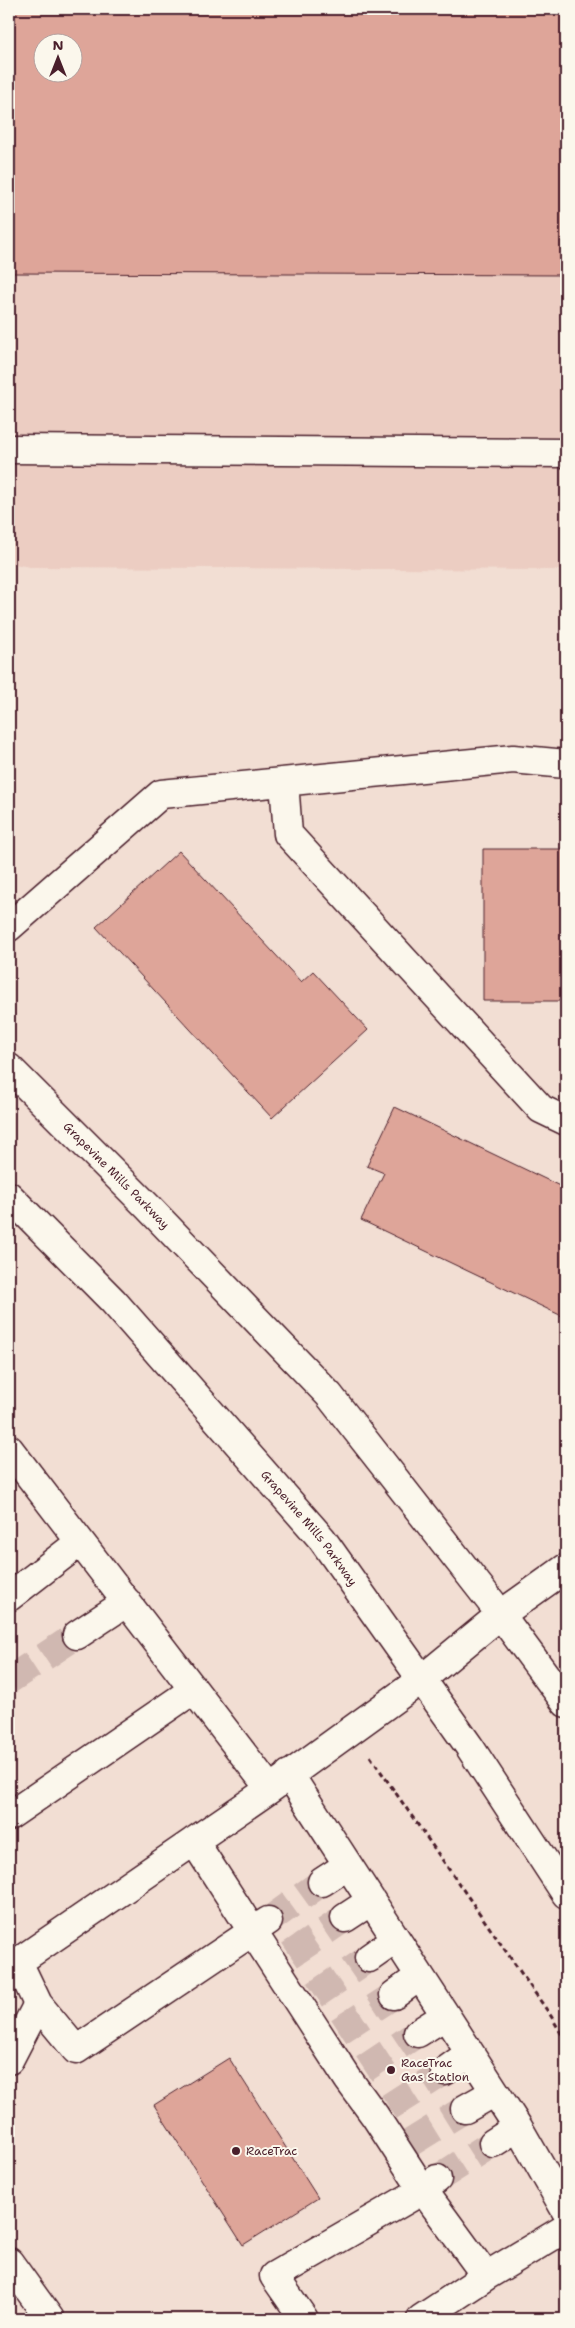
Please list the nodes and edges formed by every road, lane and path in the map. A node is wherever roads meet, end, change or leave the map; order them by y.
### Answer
1 (9, 448) edge
2 (566, 454) edge
3 (566, 764) edge
4 (284, 782) junction
5 (9, 927) edge
6 (9, 1068) edge
7 (566, 1121) edge
8 (9, 1196) edge
9 (9, 1449) edge
10 (80, 1542) junction
11 (566, 1568) edge
12 (9, 1597) edge
13 (127, 1602) junction
14 (500, 1615) junction
15 (77, 1635) tunnel mouth
16 (422, 1680) junction
17 (193, 1690) junction
18 (566, 1703) edge
19 (352, 1730) junction
20 (280, 1782) junction
21 (9, 1816) edge
22 (194, 1841) junction
23 (348, 1864) junction
24 (322, 1882) tunnel mouth
25 (566, 1894) edge
26 (372, 1901) junction
27 (345, 1918) tunnel mouth
28 (260, 1927) junction
29 (396, 1939) junction
30 (369, 1958) tunnel mouth
31 (420, 1976) junction
32 (394, 1995) tunnel mouth
33 (38, 2004) junction
34 (445, 2016) junction
35 (418, 2034) tunnel mouth
36 (566, 2042) edge
37 (470, 2053) junction
38 (9, 2060) edge
39 (445, 2070) tunnel mouth
40 (495, 2092) junction
41 (465, 2109) tunnel mouth
42 (518, 2127) junction
43 (493, 2143) tunnel mouth
44 (430, 2184) junction
45 (566, 2211) edge
46 (566, 2228) edge
47 (9, 2262) edge
48 (486, 2276) junction
49 (50, 2319) edge
50 (304, 2319) edge
51 (421, 2319) edge

1 - 2 main road
3 - 4 main road
4 - 5 main road
4 - 7 main road
6 - 14 main road, Grapevine Mills Parkway
8 - 16 main road, Grapevine Mills Parkway
9 - 10 main road
10 - 12 main road
10 - 13 main road
11 - 14 main road
13 - 15 main road
13 - 17 main road
14 - 16 main road
14 - 18 main road, Grapevine Mills Parkway
16 - 19 main road
16 - 25 main road, Grapevine Mills Parkway
17 - 20 main road
17 - 21 main road
19 - 20 main road
19 - 36 path
20 - 22 main road
20 - 23 main road
22 - 28 main road
22 - 33 main road
23 - 24 main road
23 - 26 main road
26 - 27 main road
26 - 29 main road
28 - 33 main road
28 - 44 main road
29 - 30 main road
29 - 31 main road
31 - 32 main road
31 - 34 main road
33 - 38 main road
34 - 35 main road
34 - 37 main road
37 - 39 main road
37 - 40 main road
40 - 41 main road
40 - 42 main road
42 - 43 main road
42 - 45 main road
44 - 48 main road
44 - 50 main road
46 - 48 main road
47 - 49 main road
48 - 51 main road

